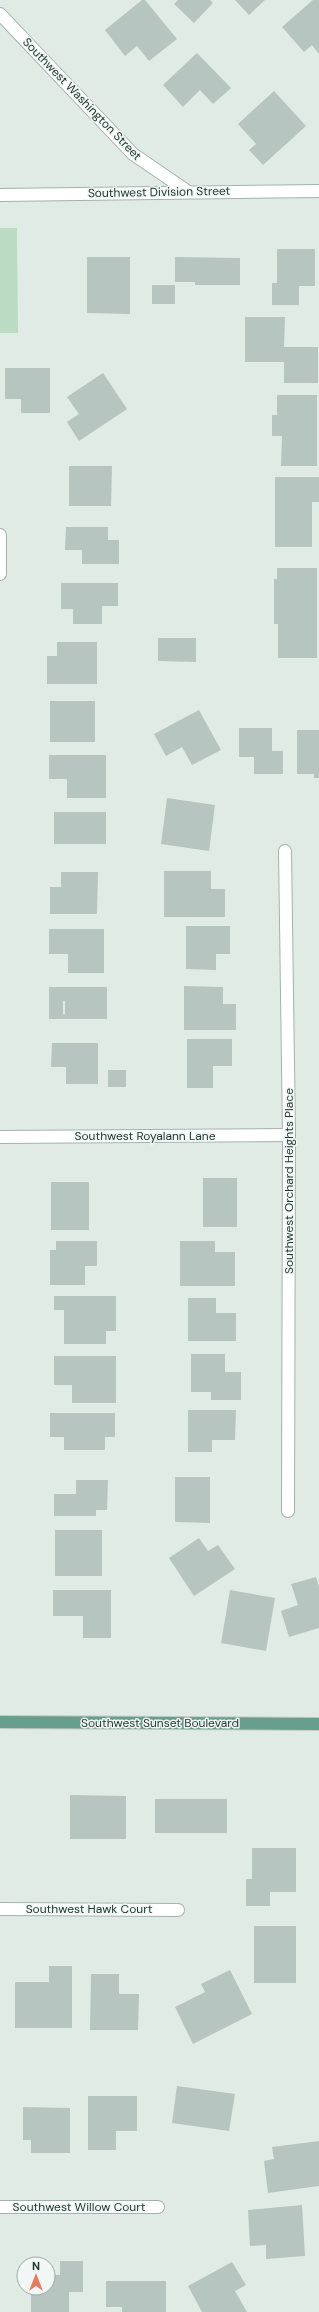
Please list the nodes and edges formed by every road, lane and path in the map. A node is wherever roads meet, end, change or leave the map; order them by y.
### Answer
1 (0, 14) edge
2 (187, 191) junction
3 (319, 191) edge
4 (0, 195) edge
5 (0, 535) edge
6 (0, 574) edge
7 (285, 851) dead end
8 (289, 1135) junction
9 (0, 1137) edge
10 (288, 1511) dead end
11 (0, 1722) edge
12 (319, 1724) edge
13 (0, 1909) edge
14 (178, 1910) dead end
15 (0, 2207) edge
16 (158, 2207) dead end

1 - 2 street, Southwest Washington Street
2 - 3 street, Southwest Division Street
2 - 4 street, Southwest Division Street
5 - 6 street
7 - 8 street, Southwest Orchard Heights Place
8 - 9 street, Southwest Royalann Lane
8 - 10 street, Southwest Orchard Heights Place
11 - 12 main road, Southwest Sunset Boulevard
13 - 14 street, Southwest Hawk Court
15 - 16 street, Southwest Willow Court

